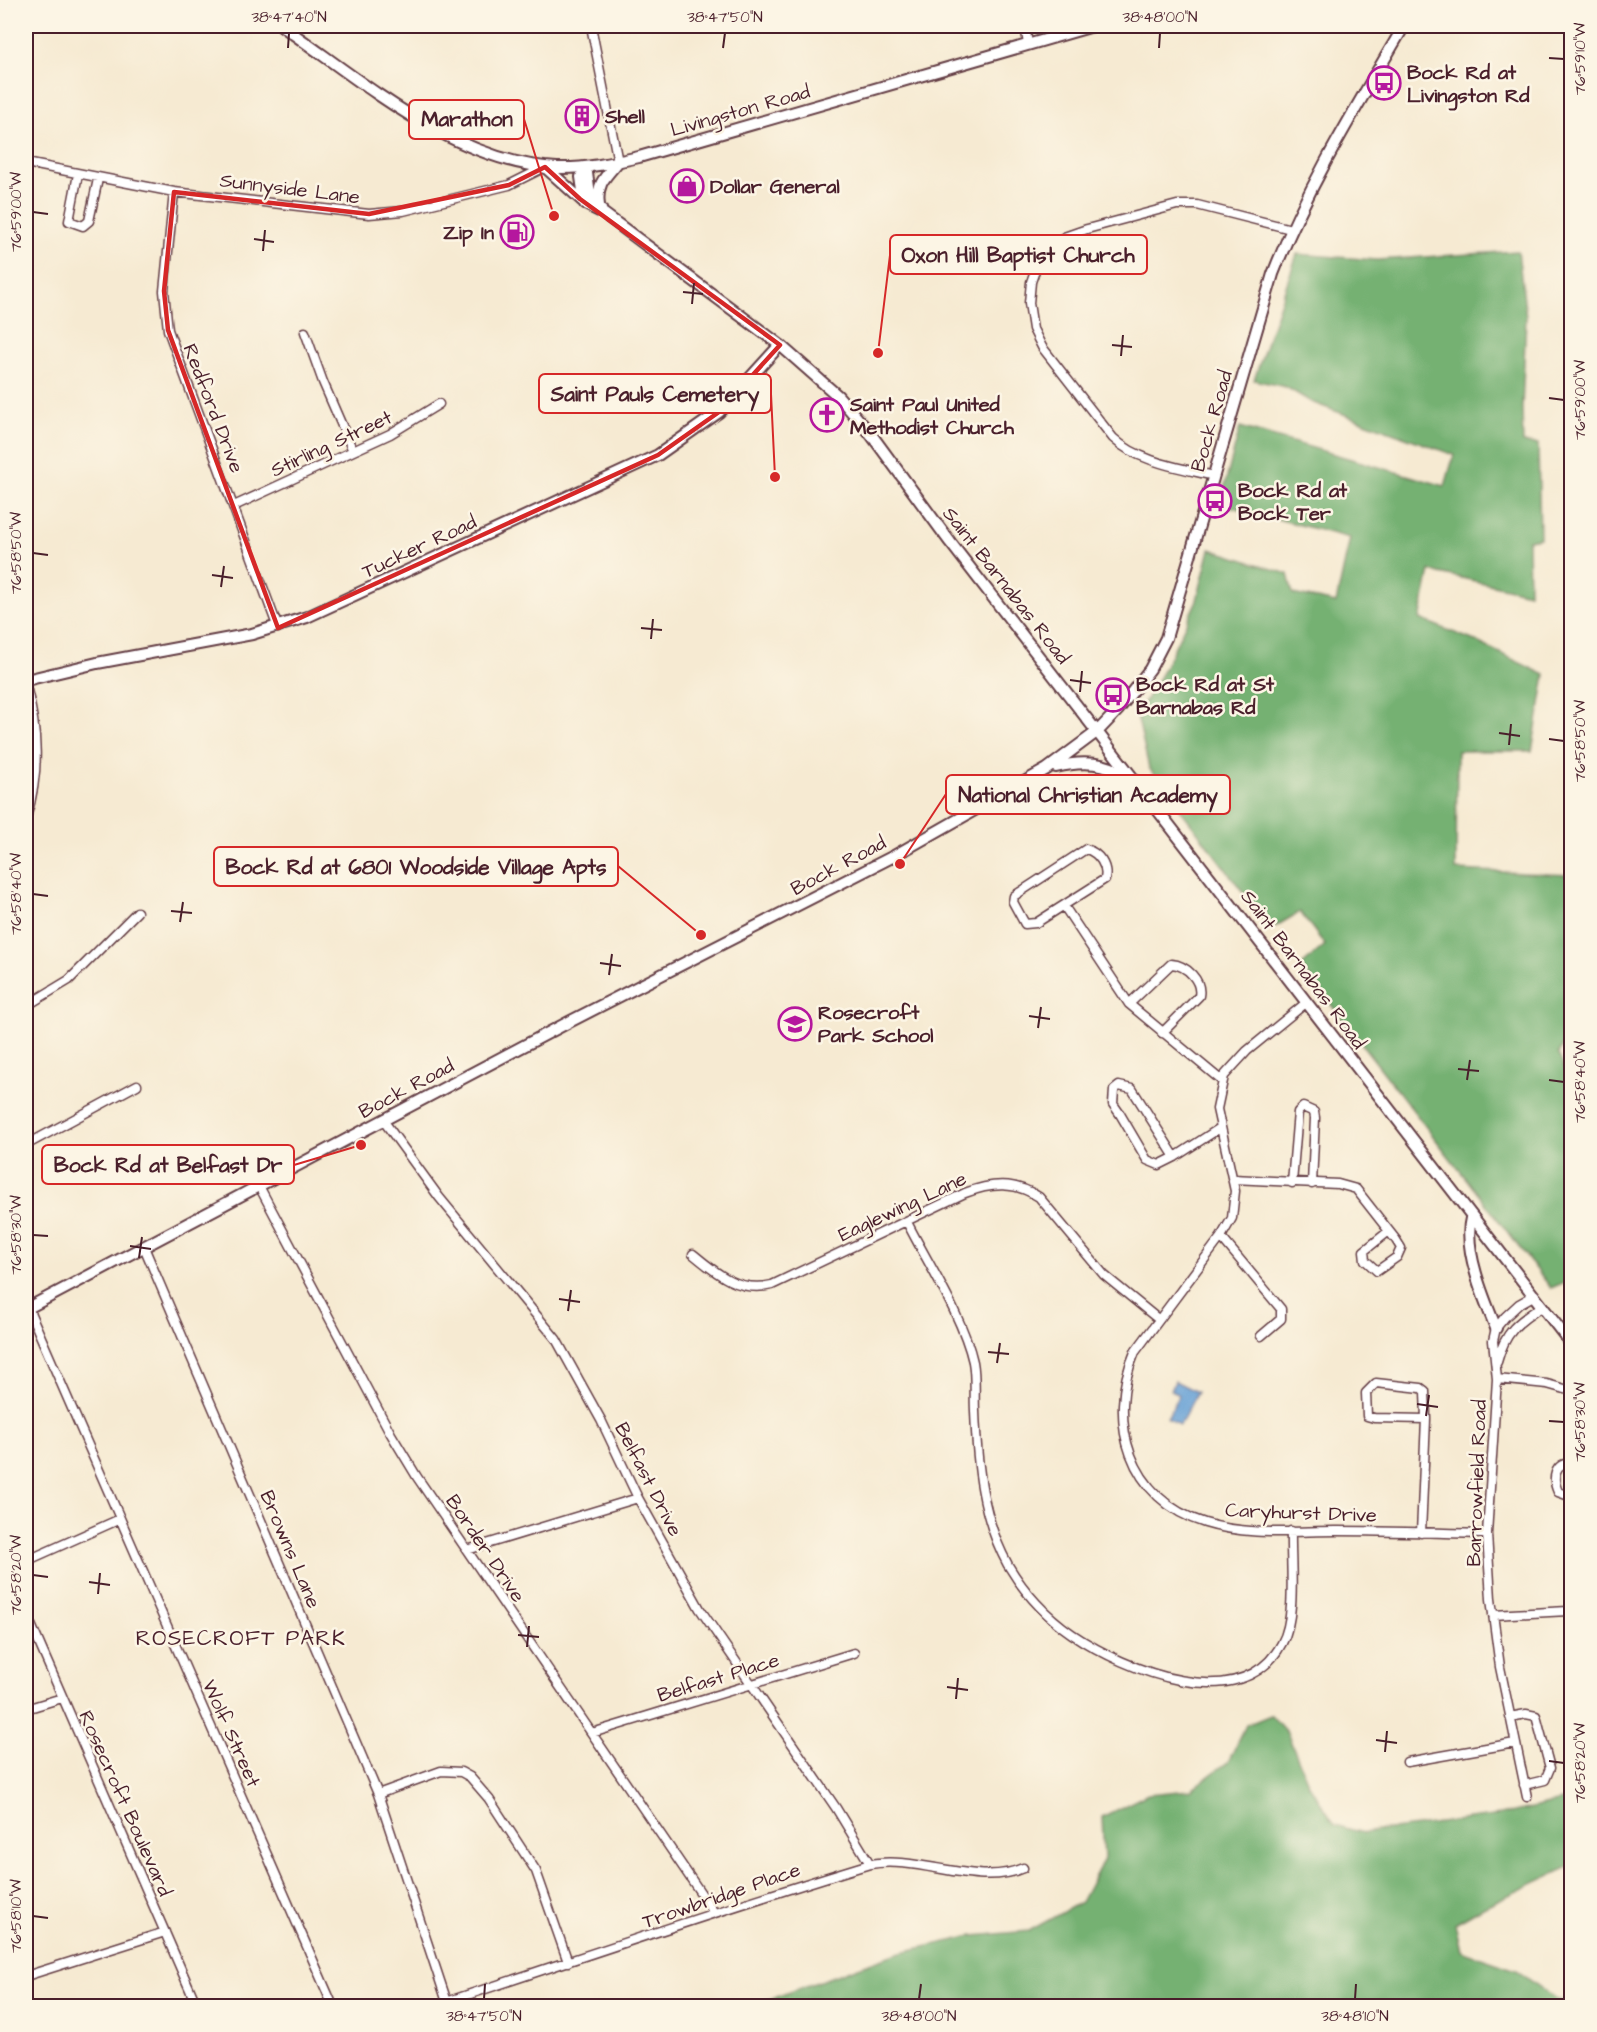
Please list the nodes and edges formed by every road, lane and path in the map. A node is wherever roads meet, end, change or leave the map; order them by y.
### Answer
1 (282, 26) edge
2 (591, 26) edge
3 (1025, 26) edge
4 (1093, 26) edge
5 (1404, 26) edge
6 (1028, 44) junction
7 (618, 162) junction
8 (26, 163) edge
9 (545, 167) junction
10 (585, 167) junction
11 (78, 174) junction
12 (98, 179) junction
13 (174, 192) junction
14 (595, 207) junction
15 (1291, 229) junction
16 (305, 332) dead end
17 (780, 345) junction
18 (439, 404) dead end
19 (353, 452) junction
20 (1214, 476) junction
21 (234, 506) junction
22 (278, 628) junction
23 (26, 680) edge
24 (26, 686) edge
25 (1098, 731) junction
26 (1047, 769) junction
27 (1137, 781) junction
28 (26, 819) edge
29 (1064, 906) junction
30 (137, 912) dead end
31 (1307, 1002) junction
32 (1129, 1004) junction
33 (26, 1006) edge
34 (1162, 1033) junction
35 (1222, 1081) junction
36 (136, 1085) dead end
37 (383, 1120) junction
38 (1220, 1128) junction
39 (26, 1145) edge
40 (1175, 1157) junction
41 (1233, 1179) junction
42 (1292, 1183) junction
43 (1312, 1184) junction
44 (260, 1186) junction
45 (1471, 1218) junction
46 (908, 1222) junction
47 (1389, 1231) junction
48 (1221, 1237) junction
49 (144, 1247) junction
50 (693, 1254) dead end
51 (1535, 1295) junction
52 (1543, 1306) junction
53 (26, 1307) edge
54 (1158, 1319) junction
55 (1496, 1328) junction
56 (1261, 1335) dead end
57 (1572, 1345) edge
58 (1497, 1365) junction
59 (1497, 1379) junction
60 (1572, 1391) edge
61 (1426, 1419) junction
62 (1572, 1463) edge
63 (1569, 1497) edge
64 (638, 1498) junction
65 (120, 1519) junction
66 (1291, 1531) junction
67 (1421, 1533) junction
68 (1487, 1534) junction
69 (467, 1550) junction
70 (26, 1561) edge
71 (1568, 1611) dead end
72 (26, 1613) edge
73 (1493, 1615) junction
74 (854, 1653) dead end
75 (751, 1685) junction
76 (62, 1698) junction
77 (26, 1709) edge
78 (1510, 1717) junction
79 (592, 1733) junction
80 (1515, 1743) junction
81 (1407, 1762) dead end
82 (1524, 1785) junction
83 (378, 1794) junction
84 (1527, 1797) dead end
85 (870, 1864) junction
86 (1023, 1868) dead end
87 (713, 1911) junction
88 (165, 1932) junction
89 (568, 1962) junction
90 (26, 1976) edge
91 (447, 2002) junction
92 (197, 2007) edge
93 (333, 2007) edge
94 (435, 2007) edge

1 - 9 main road, Livingston Road
2 - 7 street
3 - 6 street
4 - 6 main road, Livingston Road
5 - 15 main road, Bock Road
6 - 7 main road, Livingston Road
7 - 10 main road, Livingston Road
7 - 14 main road
8 - 11 street, Sunnyside Lane
9 - 10 main road, Livingston Road
9 - 13 street, Sunnyside Lane
9 - 14 main road, Saint Barnabas Road
10 - 14 main road
11 - 12 street, Sunnyside Lane
11 - 12 street
12 - 13 street, Sunnyside Lane
13 - 21 street, Redford Drive
14 - 17 main road, Saint Barnabas Road
15 - 20 main road, Bock Road
15 - 20 street
16 - 19 street
17 - 22 main road, Tucker Road
17 - 25 main road, Saint Barnabas Road
18 - 19 street, Stirling Street
19 - 21 street, Stirling Street
20 - 25 main road, Bock Road
21 - 22 street, Redford Drive
22 - 23 main road, Tucker Road
24 - 28 street
25 - 26 main road, Bock Road
25 - 27 main road, Saint Barnabas Road
26 - 27 main road
26 - 37 main road, Bock Road
27 - 31 main road, Saint Barnabas Road
29 - 29 street
29 - 32 street
30 - 33 street
31 - 35 street
31 - 45 main road, Saint Barnabas Road
32 - 34 street
32 - 34 street
34 - 35 street
35 - 38 street, Caryhurst Drive
36 - 39 street
37 - 44 main road, Bock Road
37 - 64 street, Belfast Drive
38 - 40 street
38 - 41 street, Caryhurst Drive
40 - 40 street
41 - 42 street
41 - 48 street, Caryhurst Drive
42 - 43 street
42 - 43 street
43 - 47 street
44 - 49 main road, Bock Road
44 - 69 street, Border Drive
45 - 51 main road, Saint Barnabas Road
45 - 55 main road
46 - 50 street, Eaglewing Lane
46 - 54 street, Eaglewing Lane
46 - 66 street
47 - 47 street
48 - 54 street, Caryhurst Drive
48 - 56 street
49 - 53 main road, Bock Road
49 - 83 street, Browns Lane
51 - 52 main road, Saint Barnabas Road
51 - 55 street
52 - 57 main road, Saint Barnabas Road
52 - 58 street, Barrowfield Road
53 - 65 street, Wolf Street
54 - 66 street, Caryhurst Drive
55 - 58 street, Barrowfield Road
58 - 59 street, Barrowfield Road
59 - 60 street
59 - 68 street, Barrowfield Road
61 - 61 street
61 - 67 street
62 - 63 street
64 - 69 street
64 - 75 street, Belfast Drive
65 - 70 street
65 - 93 street, Wolf Street
66 - 67 street, Caryhurst Drive
67 - 68 street, Caryhurst Drive
68 - 73 street, Barrowfield Road
69 - 79 street, Border Drive
71 - 73 street
72 - 76 street, Rosecroft Boulevard
73 - 78 street, Barrowfield Road
74 - 75 street, Belfast Place
75 - 79 street, Belfast Place
75 - 85 street, Belfast Drive
76 - 77 street
76 - 88 street, Rosecroft Boulevard
78 - 80 street, Barrowfield Road
78 - 82 street
79 - 87 street, Border Drive
80 - 81 street
80 - 82 street, Barrowfield Road
82 - 84 street, Barrowfield Road
83 - 89 street
83 - 91 street, Browns Lane
85 - 86 street, Trowbridge Place
85 - 87 street, Trowbridge Place
87 - 89 street, Trowbridge Place
88 - 90 street
88 - 92 street, Rosecroft Boulevard
89 - 91 street, Trowbridge Place
91 - 94 street, Trowbridge Place

